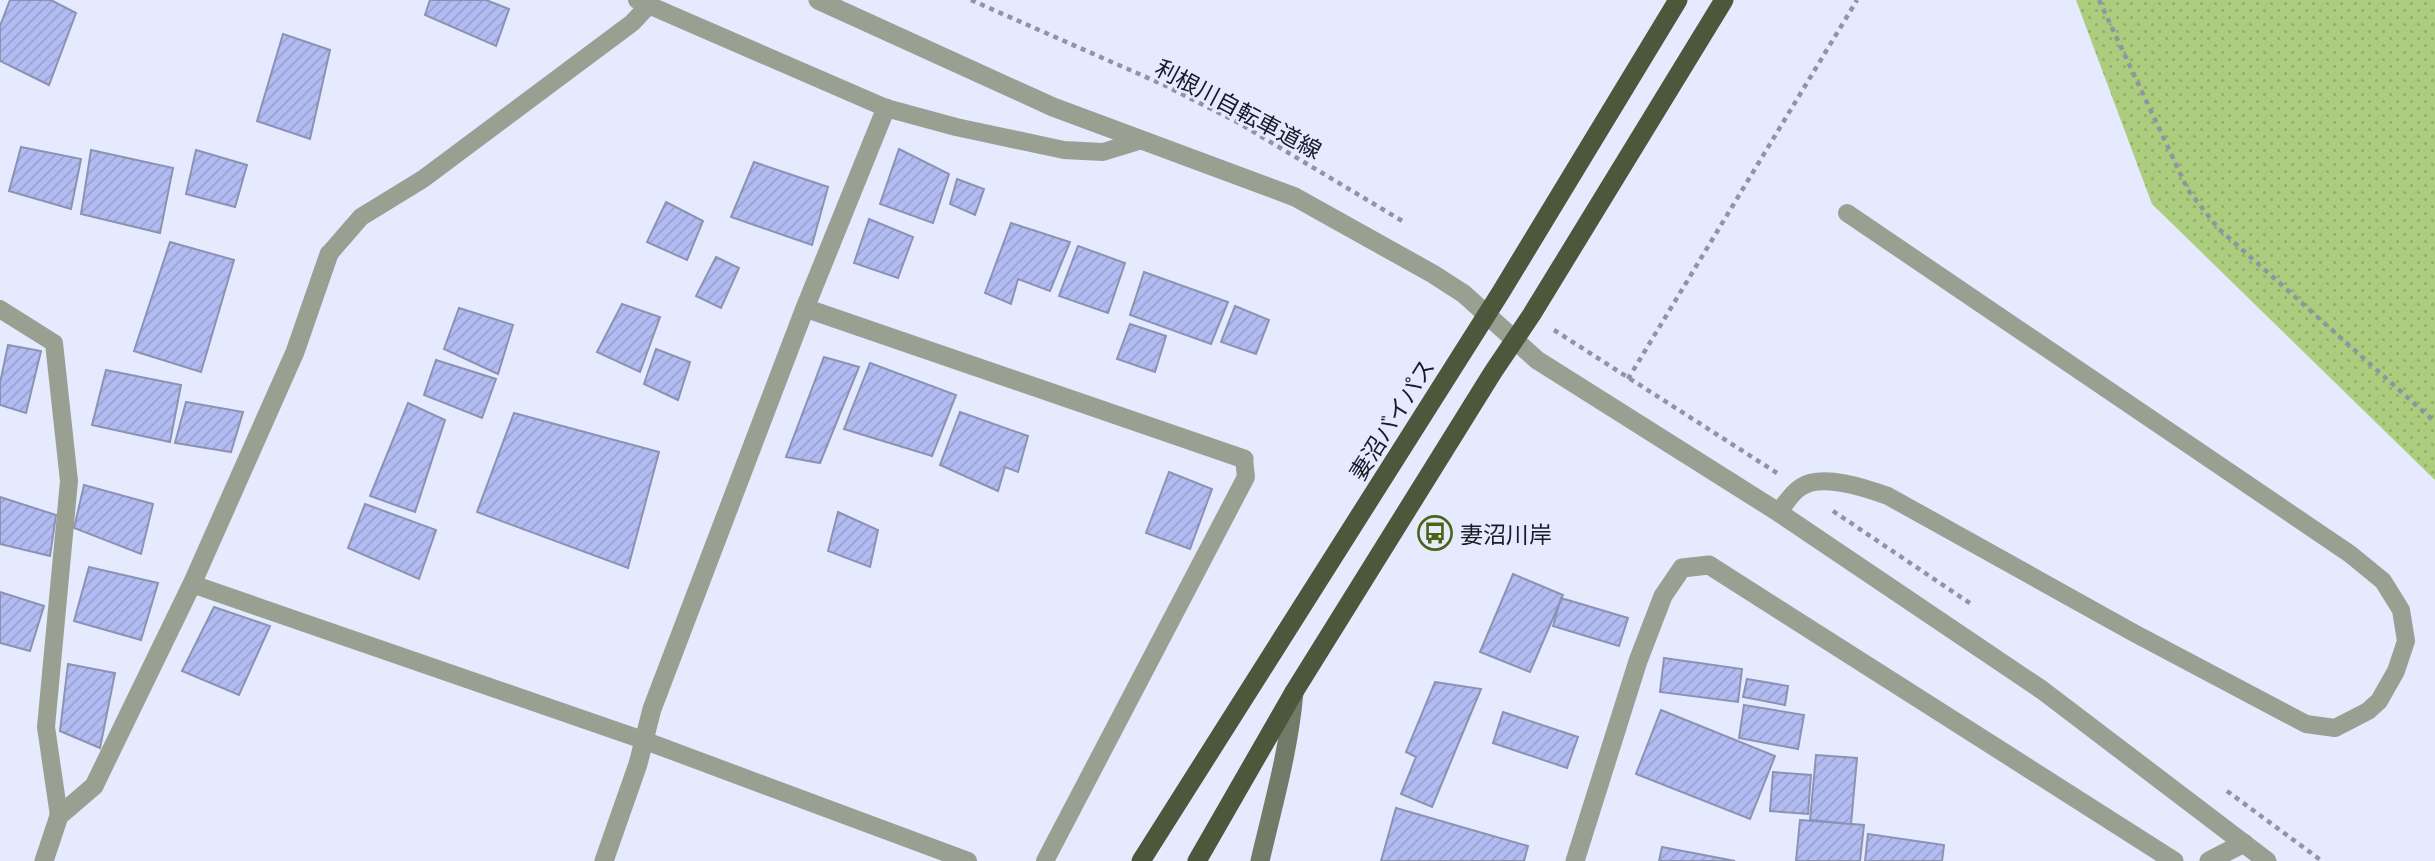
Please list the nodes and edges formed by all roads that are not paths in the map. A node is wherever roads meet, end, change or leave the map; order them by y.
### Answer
1 (818, 0) edge
2 (1678, 0) edge
3 (1724, 0) edge
4 (643, 3) edge
5 (886, 108) junction
6 (1142, 140) junction
7 (1847, 213) dead end
8 (329, 254) joint
9 (805, 308) junction
10 (0, 309) edge
11 (1486, 314) junction
12 (1514, 341) junction
13 (1244, 460) joint
14 (1778, 512) junction
15 (192, 584) junction
16 (1294, 692) junction
17 (643, 740) junction
18 (59, 816) junction
19 (2245, 843) junction
20 (1146, 858) edge
21 (44, 861) edge
22 (604, 861) edge
23 (968, 861) edge
24 (1045, 861) edge
25 (1198, 861) edge
26 (1260, 861) edge
27 (1575, 861) edge
28 (2174, 861) edge
29 (2209, 861) edge
30 (2267, 861) edge

1 - 6 street
2 - 11 highway, 妻沼バイパス
3 - 12 highway
4 - 5 lane
4 - 8 lane
5 - 6 lane
5 - 9 street
6 - 11 street
7 - 14 lane
8 - 15 street
9 - 13 street
9 - 17 street
10 - 18 lane
11 - 12 street
11 - 20 highway, 妻沼バイパス
12 - 14 street
12 - 16 highway
13 - 24 lane
14 - 19 street
15 - 17 lane
15 - 18 street
16 - 25 highway
16 - 26 main road
17 - 22 street
17 - 23 lane
18 - 21 street
19 - 29 street
19 - 30 street
27 - 28 street

